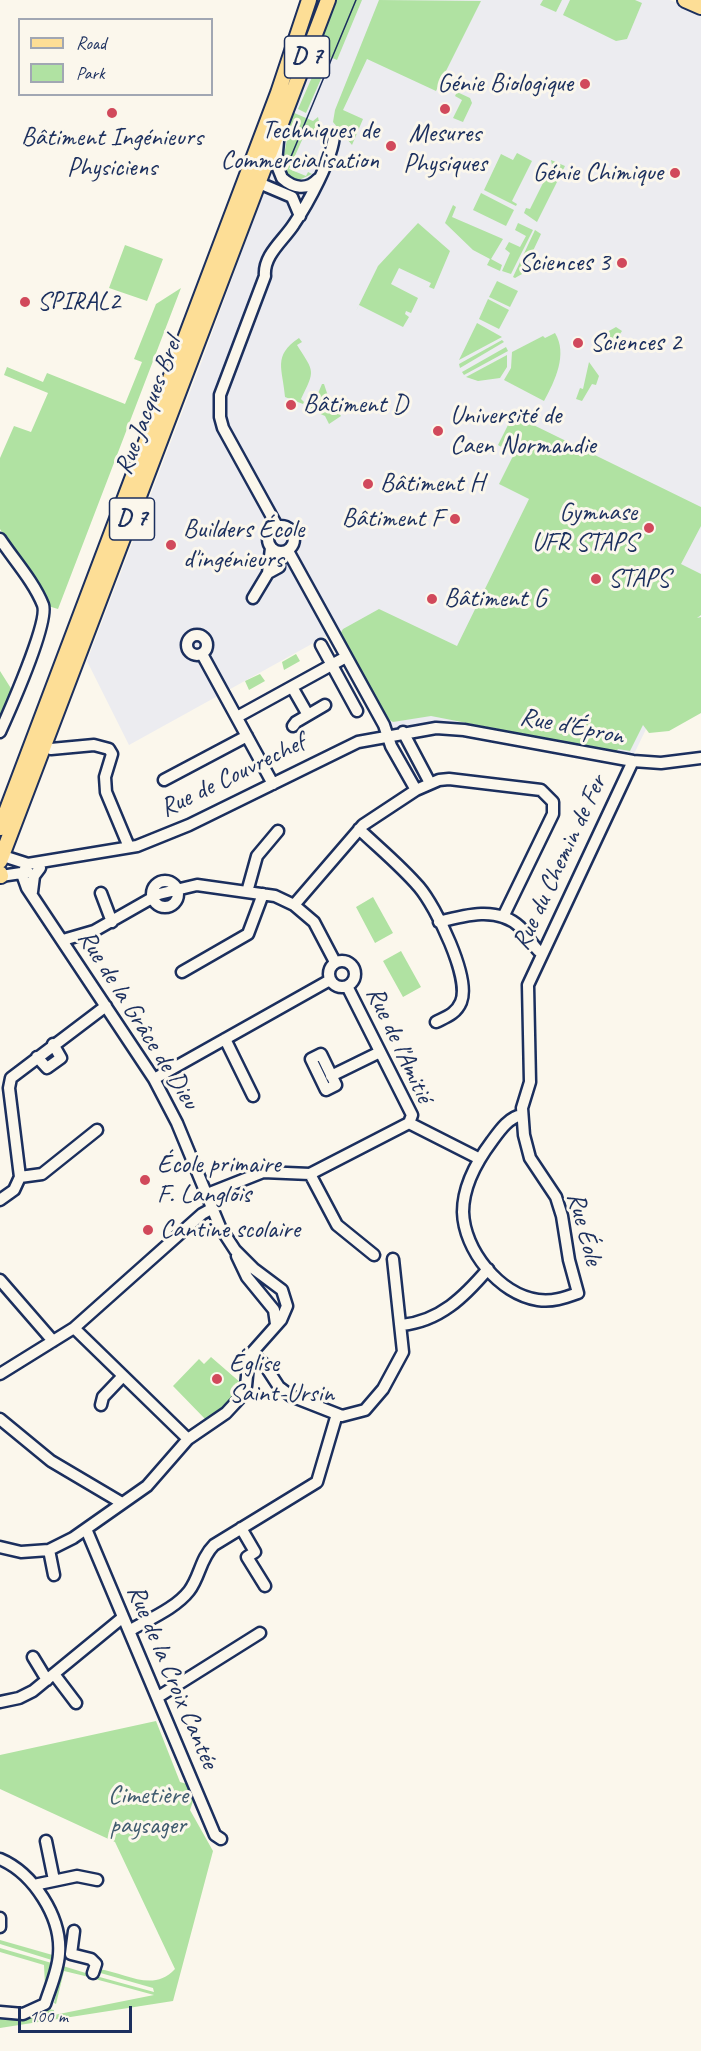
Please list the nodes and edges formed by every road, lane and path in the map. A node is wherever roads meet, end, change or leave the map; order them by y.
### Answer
1 (309, 0) edge
2 (328, 0) edge
3 (281, 126) junction
4 (334, 135) dead end
5 (255, 150) junction
6 (318, 179) junction
7 (259, 183) junction
8 (300, 216) junction
9 (275, 527) junction
10 (0, 539) edge
11 (279, 550) junction
12 (268, 573) junction
13 (253, 597) dead end
14 (321, 645) dead end
15 (202, 654) dead end
16 (346, 657) junction
17 (332, 665) junction
18 (292, 687) junction
19 (325, 705) dead end
20 (357, 711) dead end
21 (308, 715) junction
22 (237, 717) junction
23 (293, 726) dead end
24 (436, 728) joint
25 (0, 732) edge
26 (403, 732) junction
27 (386, 735) junction
28 (247, 736) junction
29 (48, 748) junction
30 (701, 758) edge
31 (633, 761) junction
32 (164, 780) dead end
33 (273, 783) junction
34 (430, 783) junction
35 (416, 790) junction
36 (0, 828) edge
37 (359, 829) junction
38 (278, 831) dead end
39 (129, 847) junction
40 (1, 857) edge
41 (49, 861) junction
42 (40, 868) junction
43 (25, 869) junction
44 (0, 875) edge
45 (177, 888) junction
46 (32, 892) junction
47 (246, 892) junction
48 (101, 893) dead end
49 (263, 894) junction
50 (152, 898) junction
51 (294, 904) junction
52 (504, 917) junction
53 (112, 922) junction
54 (439, 922) junction
55 (63, 940) junction
56 (541, 953) junction
57 (335, 962) junction
58 (182, 972) dead end
59 (330, 980) junction
60 (528, 985) joint
61 (347, 986) junction
62 (106, 1006) junction
63 (436, 1022) dead end
64 (225, 1039) junction
65 (380, 1052) junction
66 (332, 1076) dead end
67 (153, 1079) junction
68 (4, 1089) edge
69 (254, 1095) dead end
70 (522, 1115) junction
71 (408, 1123) junction
72 (97, 1130) dead end
73 (480, 1159) junction
74 (310, 1174) junction
75 (20, 1177) junction
76 (205, 1195) junction
77 (0, 1200) edge
78 (211, 1209) junction
79 (235, 1250) junction
80 (374, 1255) dead end
81 (393, 1259) dead end
82 (488, 1269) junction
83 (0, 1280) edge
84 (287, 1306) junction
85 (274, 1310) junction
86 (276, 1324) junction
87 (402, 1325) junction
88 (75, 1328) junction
89 (52, 1341) junction
90 (252, 1353) junction
91 (0, 1374) edge
92 (123, 1376) junction
93 (102, 1405) dead end
94 (337, 1414) junction
95 (4, 1422) edge
96 (0, 1436) edge
97 (188, 1439) junction
98 (122, 1503) junction
99 (241, 1528) junction
100 (86, 1529) junction
101 (0, 1547) edge
102 (49, 1550) junction
103 (54, 1575) dead end
104 (265, 1586) dead end
105 (122, 1618) junction
106 (129, 1631) junction
107 (260, 1633) dead end
108 (33, 1657) dead end
109 (51, 1677) junction
110 (158, 1697) junction
111 (0, 1702) edge
112 (76, 1703) dead end
113 (221, 1839) dead end
114 (46, 1840) dead end
115 (0, 1858) edge
116 (54, 1880) junction
117 (97, 1880) dead end
118 (34, 1885) junction
119 (0, 1918) edge
120 (0, 1927) edge
121 (74, 1931) dead end
122 (59, 1945) junction
123 (71, 1946) junction
124 (93, 1973) dead end
125 (0, 2012) edge

1 - 5 main road, Rue Jacques Brel / D 7
2 - 3 main road, Rue Jacques Brel / D 7
3 - 6 street
3 - 7 main road, Rue Jacques Brel / D 7
4 - 6 street
5 - 7 main road
5 - 36 main road, Rue Jacques Brel / D 7
6 - 8 street
7 - 8 street
7 - 29 main road, Rue Jacques Brel / D 7
8 - 9 street
9 - 11 street
9 - 11 street
10 - 25 street
11 - 12 street
11 - 12 street
11 - 16 street
12 - 13 street
14 - 17 street
15 - 22 street
16 - 17 street
16 - 27 street
17 - 18 street
17 - 20 street
18 - 21 street
18 - 22 street
19 - 21 street
21 - 23 street
22 - 28 street
24 - 26 street, Rue de Couvrechef
24 - 31 street, Rue d'Épron
26 - 27 street, Rue de Couvrechef
26 - 34 street
27 - 33 street, Rue de Couvrechef
27 - 35 street
28 - 32 street
28 - 33 street
29 - 39 street
29 - 40 main road, Rue Jacques Brel / D 7
30 - 31 street, Rue d'Épron
31 - 56 street, Rue du Chemin de Fer
33 - 39 street, Rue de Couvrechef
34 - 35 street
34 - 52 street
35 - 37 street
37 - 51 street
37 - 54 street
38 - 47 street
39 - 41 street, Rue de Couvrechef
40 - 43 street, Rue de Couvrechef
41 - 42 street, Rue de Couvrechef
41 - 43 street, Rue de Couvrechef
42 - 43 street, Rue de Couvrechef
42 - 46 street
43 - 44 street, Rue de Couvrechef
43 - 46 street, Rue de la Grâce de Dieu
45 - 47 street
45 - 50 street
45 - 50 street
46 - 55 street, Rue de la Grâce de Dieu
47 - 49 street
48 - 53 street
49 - 51 street
49 - 58 street
50 - 53 street
51 - 57 street
52 - 54 street
52 - 56 street
53 - 55 street
54 - 63 street
55 - 62 street, Rue de la Grâce de Dieu
56 - 60 street, Rue du Chemin de Fer
57 - 59 street
57 - 61 street
59 - 61 street
59 - 64 street
60 - 70 street, Rue Éole
61 - 65 street, Rue de l'Amitié
62 - 67 street, Rue de la Grâce de Dieu
62 - 68 street
64 - 67 street
64 - 69 street
65 - 66 street
65 - 71 street, Rue de l'Amitié
67 - 76 street, Rue de la Grâce de Dieu
68 - 75 street
70 - 73 street, Rue Éole
70 - 82 street, Rue Éole
71 - 73 street
71 - 74 street
72 - 75 street
73 - 82 street, Rue Éole
74 - 76 street
74 - 80 street
75 - 77 street
76 - 78 street, Rue de la Grâce de Dieu
78 - 79 street, Rue de la Grâce de Dieu
78 - 88 street
79 - 84 street
79 - 85 street
81 - 87 street
82 - 87 street
83 - 89 street
84 - 85 street
84 - 86 street
85 - 86 street
86 - 90 street
87 - 94 street
88 - 89 street
88 - 92 street
89 - 91 street
90 - 94 street
90 - 97 street
92 - 93 street
92 - 97 street
94 - 99 street
95 - 96 street
95 - 98 street
97 - 98 street
98 - 100 street
99 - 104 street
99 - 106 street
100 - 102 street
100 - 105 street, Rue de la Croix Cantée
101 - 102 street
102 - 103 street
105 - 106 street, Rue de la Croix Cantée
105 - 109 street
106 - 110 street, Rue de la Croix Cantée
107 - 110 street
108 - 109 street
109 - 111 street
109 - 112 street
110 - 113 street, Rue de la Croix Cantée
114 - 116 street
115 - 118 street
116 - 117 street
116 - 118 street
118 - 122 street
119 - 120 street
121 - 123 street
122 - 123 street
122 - 125 street
123 - 124 street

